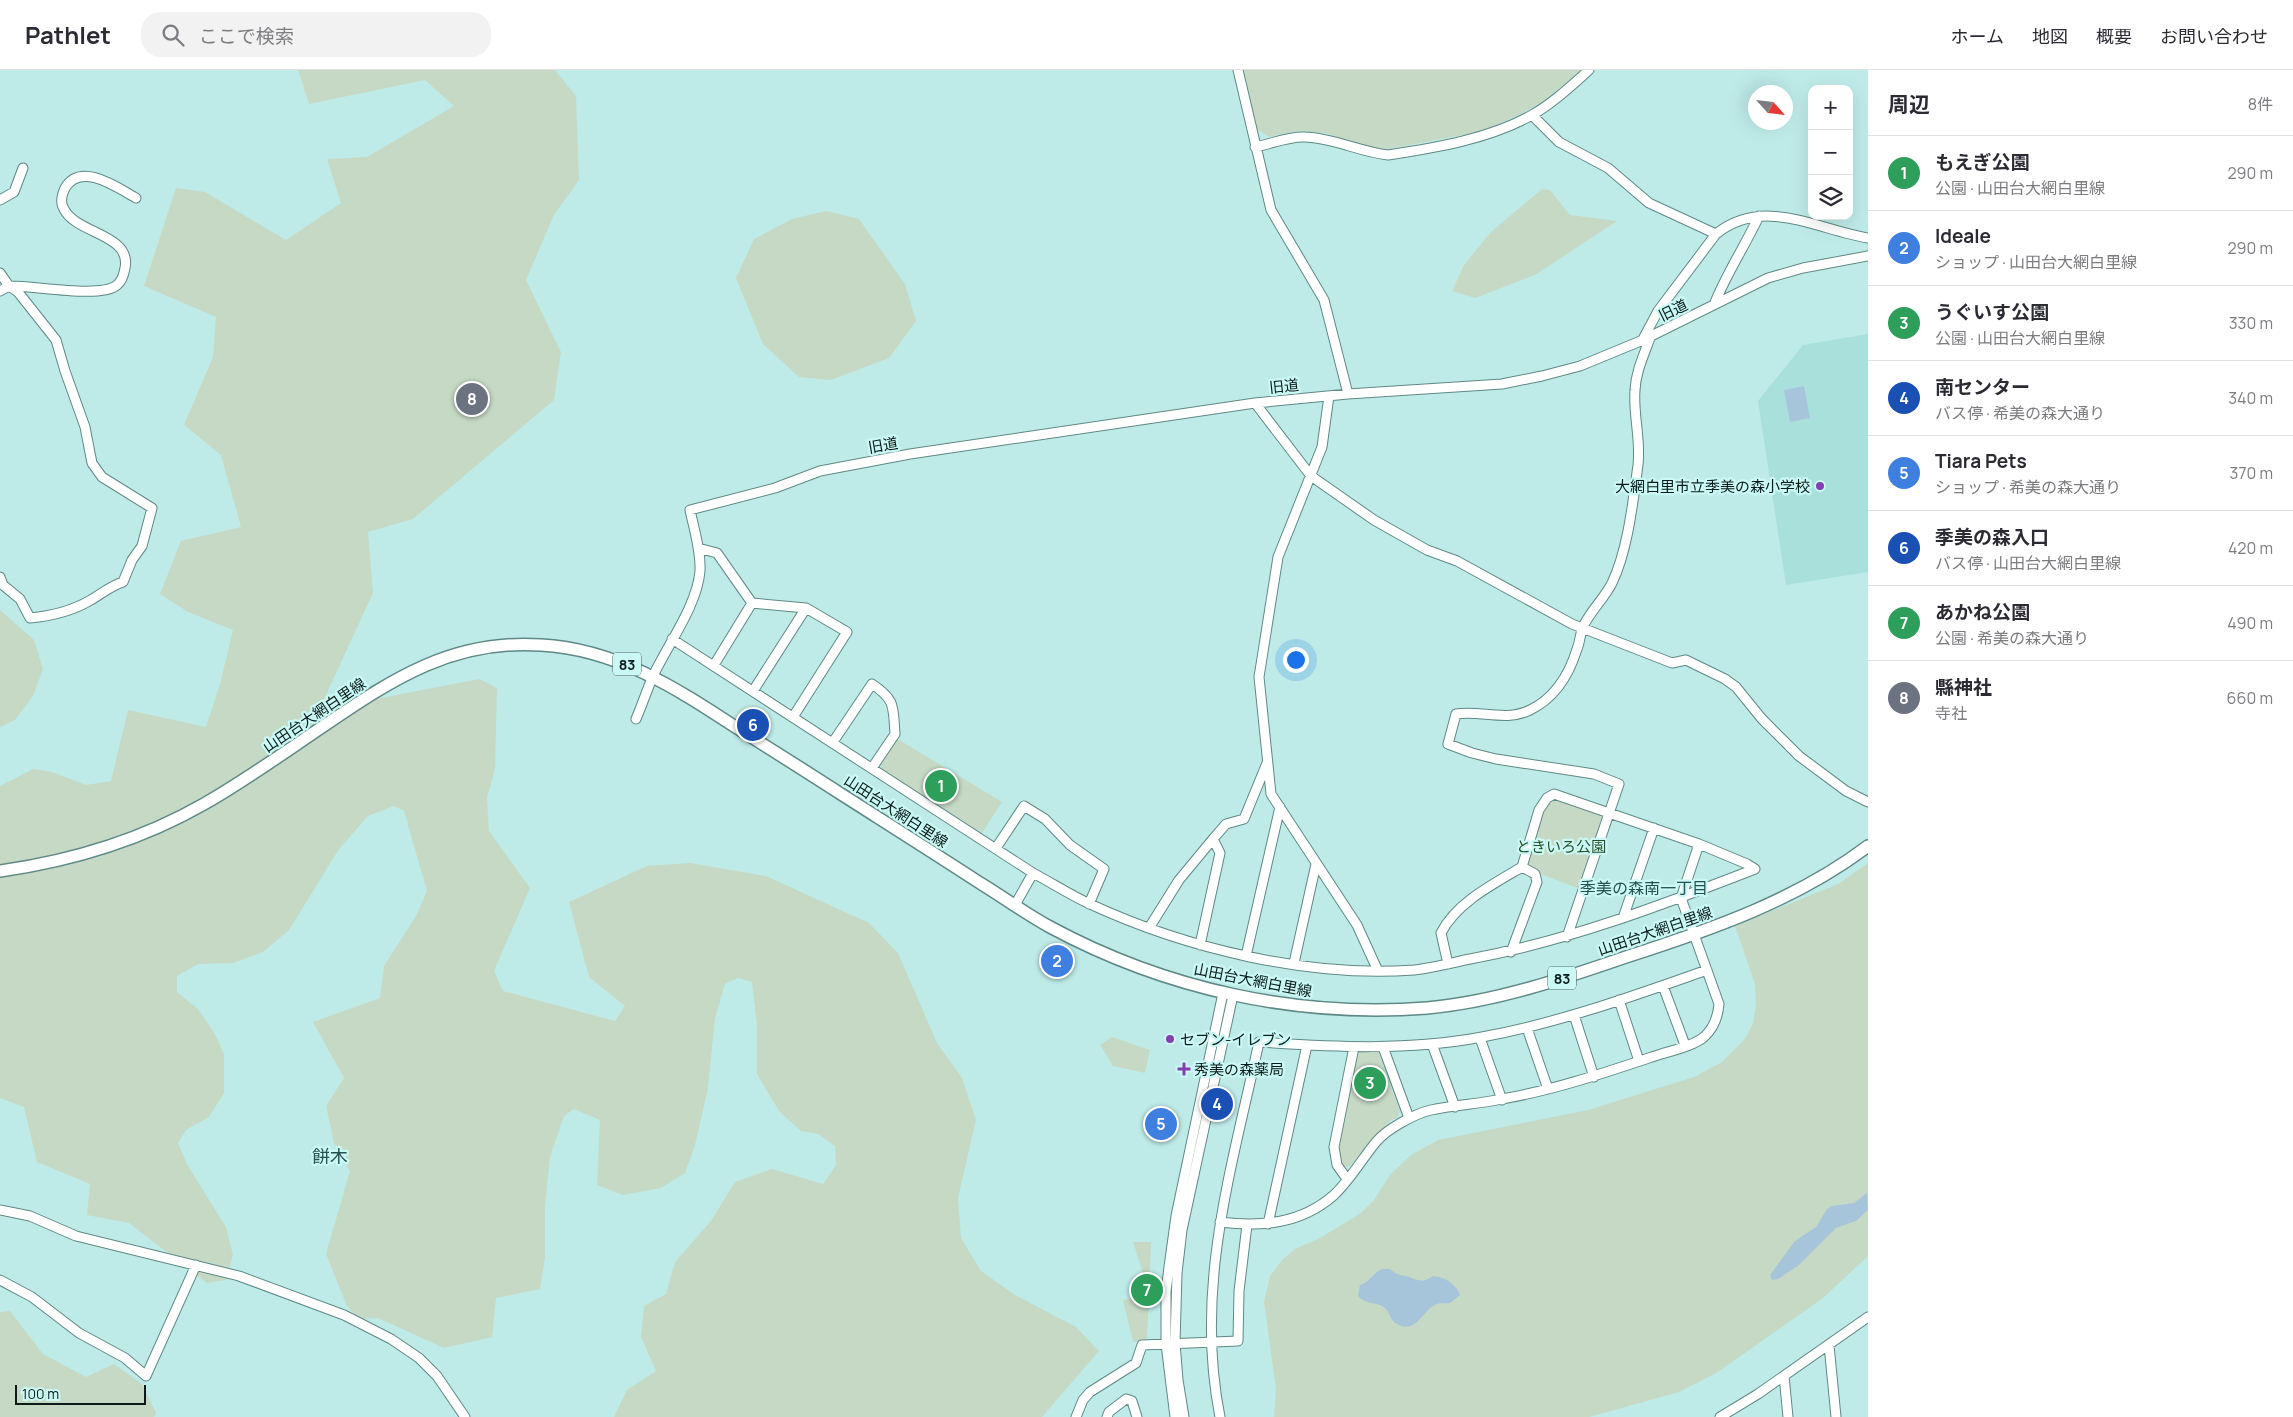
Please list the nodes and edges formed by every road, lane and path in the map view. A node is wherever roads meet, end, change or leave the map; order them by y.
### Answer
1 (1238, 70) edge
2 (1589, 70) edge
3 (1532, 115) junction
4 (1255, 147) junction
5 (23, 168) dead end
6 (136, 198) dead end
7 (0, 200) edge
8 (1759, 216) junction
9 (1716, 234) junction
10 (1868, 238) edge
11 (1868, 256) edge
12 (0, 273) edge
13 (9, 286) junction
14 (0, 291) edge
15 (1714, 305) junction
16 (1647, 337) junction
17 (1348, 394) junction
18 (1329, 396) junction
19 (1255, 403) junction
20 (1311, 476) junction
21 (698, 548) junction
22 (0, 577) edge
23 (752, 603) junction
24 (806, 608) junction
25 (1582, 628) junction
26 (672, 639) junction
27 (714, 665) junction
28 (653, 676) junction
29 (753, 691) junction
30 (793, 717) junction
31 (636, 719) dead end
32 (833, 742) junction
33 (1268, 760) junction
34 (872, 768) junction
35 (1260, 782) junction
36 (1270, 786) junction
37 (1868, 802) edge
38 (1280, 807) junction
39 (1609, 813) junction
40 (1654, 828) junction
41 (1213, 839) junction
42 (1699, 844) junction
43 (1868, 846) edge
44 (996, 848) junction
45 (1316, 864) junction
46 (1522, 867) junction
47 (0, 871) edge
48 (1033, 872) junction
49 (1681, 898) junction
50 (1089, 904) junction
51 (1015, 905) junction
52 (1623, 918) junction
53 (1149, 928) junction
54 (1694, 935) junction
55 (1568, 937) junction
56 (1200, 944) junction
57 (1510, 952) junction
58 (1246, 956) junction
59 (1294, 964) junction
60 (1448, 964) junction
61 (1707, 970) junction
62 (1378, 971) junction
63 (1663, 986) junction
64 (1228, 994) junction
65 (1619, 1000) junction
66 (1574, 1016) junction
67 (1527, 1028) junction
68 (1480, 1038) junction
69 (1432, 1044) junction
70 (1307, 1045) junction
71 (1685, 1045) junction
72 (1354, 1047) junction
73 (1383, 1047) junction
74 (1639, 1061) junction
75 (1594, 1077) junction
76 (1548, 1089) junction
77 (1502, 1100) junction
78 (1455, 1107) junction
79 (1408, 1118) junction
80 (1348, 1179) junction
81 (0, 1210) edge
82 (1220, 1222) junction
83 (1268, 1224) junction
84 (1247, 1225) junction
85 (196, 1265) junction
86 (0, 1280) edge
87 (1868, 1317) edge
88 (1210, 1342) junction
89 (1170, 1344) junction
90 (1829, 1344) junction
91 (1784, 1376) junction
92 (1738, 1407) junction
93 (465, 1417) edge
94 (1076, 1417) edge
95 (1107, 1417) edge
96 (1137, 1417) edge
97 (1175, 1417) edge
98 (1184, 1417) edge
99 (1220, 1417) edge
100 (1720, 1417) edge
101 (1740, 1417) edge
102 (1788, 1417) edge
103 (1836, 1417) edge

1 - 4 street
2 - 3 street
3 - 4 street
3 - 9 street
4 - 17 street
5 - 7 street
6 - 13 street
8 - 9 street
8 - 10 street
8 - 15 street
9 - 16 street
11 - 15 street, 旧道
12 - 13 street
13 - 14 street
13 - 22 street
15 - 16 street, 旧道
16 - 17 street, 旧道
16 - 25 street
17 - 18 street, 旧道
18 - 19 street, 旧道
18 - 20 street
19 - 20 street
19 - 21 street, 旧道 / 83
20 - 25 street
20 - 33 street
21 - 23 street
21 - 26 street, 83
23 - 24 street
23 - 27 street
24 - 29 street
24 - 30 street
25 - 37 street
25 - 39 street
26 - 27 street
26 - 28 street, 83
27 - 29 street
28 - 31 street
28 - 47 main road, 山田台大網白里線 / 83
28 - 51 main road, 山田台大網白里線 / 83
29 - 30 street
30 - 32 street
32 - 34 street
32 - 34 street
33 - 35 street
33 - 36 street
34 - 44 street
35 - 36 street
35 - 41 street
36 - 38 street
38 - 45 street
38 - 58 street
39 - 40 street
39 - 46 street
39 - 55 street
40 - 42 street
40 - 52 street
41 - 53 street
41 - 56 street
42 - 49 street
42 - 49 street
43 - 54 main road, 山田台大網白里線 / 83
44 - 48 street
44 - 50 street
45 - 59 street
45 - 62 street
46 - 57 street
46 - 60 street
48 - 50 street
48 - 51 street
49 - 52 street
49 - 54 street
50 - 53 street
51 - 64 main road, 山田台大網白里線 / 83
52 - 55 street
53 - 56 street
54 - 61 street
54 - 64 main road, 山田台大網白里線 / 83
55 - 57 street
56 - 58 street
57 - 60 street
58 - 59 street
59 - 62 street
60 - 62 street
61 - 63 street
61 - 71 street
63 - 65 street
63 - 71 street
64 - 89 street
65 - 66 street
65 - 74 street
66 - 67 street
66 - 75 street
67 - 68 street
67 - 76 street
68 - 69 street
68 - 77 street
69 - 73 street
69 - 78 street
70 - 72 street
70 - 82 street
70 - 83 street
71 - 74 street
72 - 73 street
72 - 80 street
73 - 79 street
74 - 75 street
75 - 76 street
76 - 77 street
77 - 78 street
78 - 79 street
79 - 80 street
80 - 83 street
81 - 85 street
82 - 84 street
82 - 88 street
83 - 84 street
84 - 88 street
85 - 86 street
85 - 93 street
87 - 90 street
88 - 89 street
88 - 99 street
89 - 94 street
89 - 97 street
89 - 98 street
90 - 91 street
90 - 103 street
91 - 92 street
91 - 102 street
92 - 100 street
92 - 101 street
95 - 96 street

